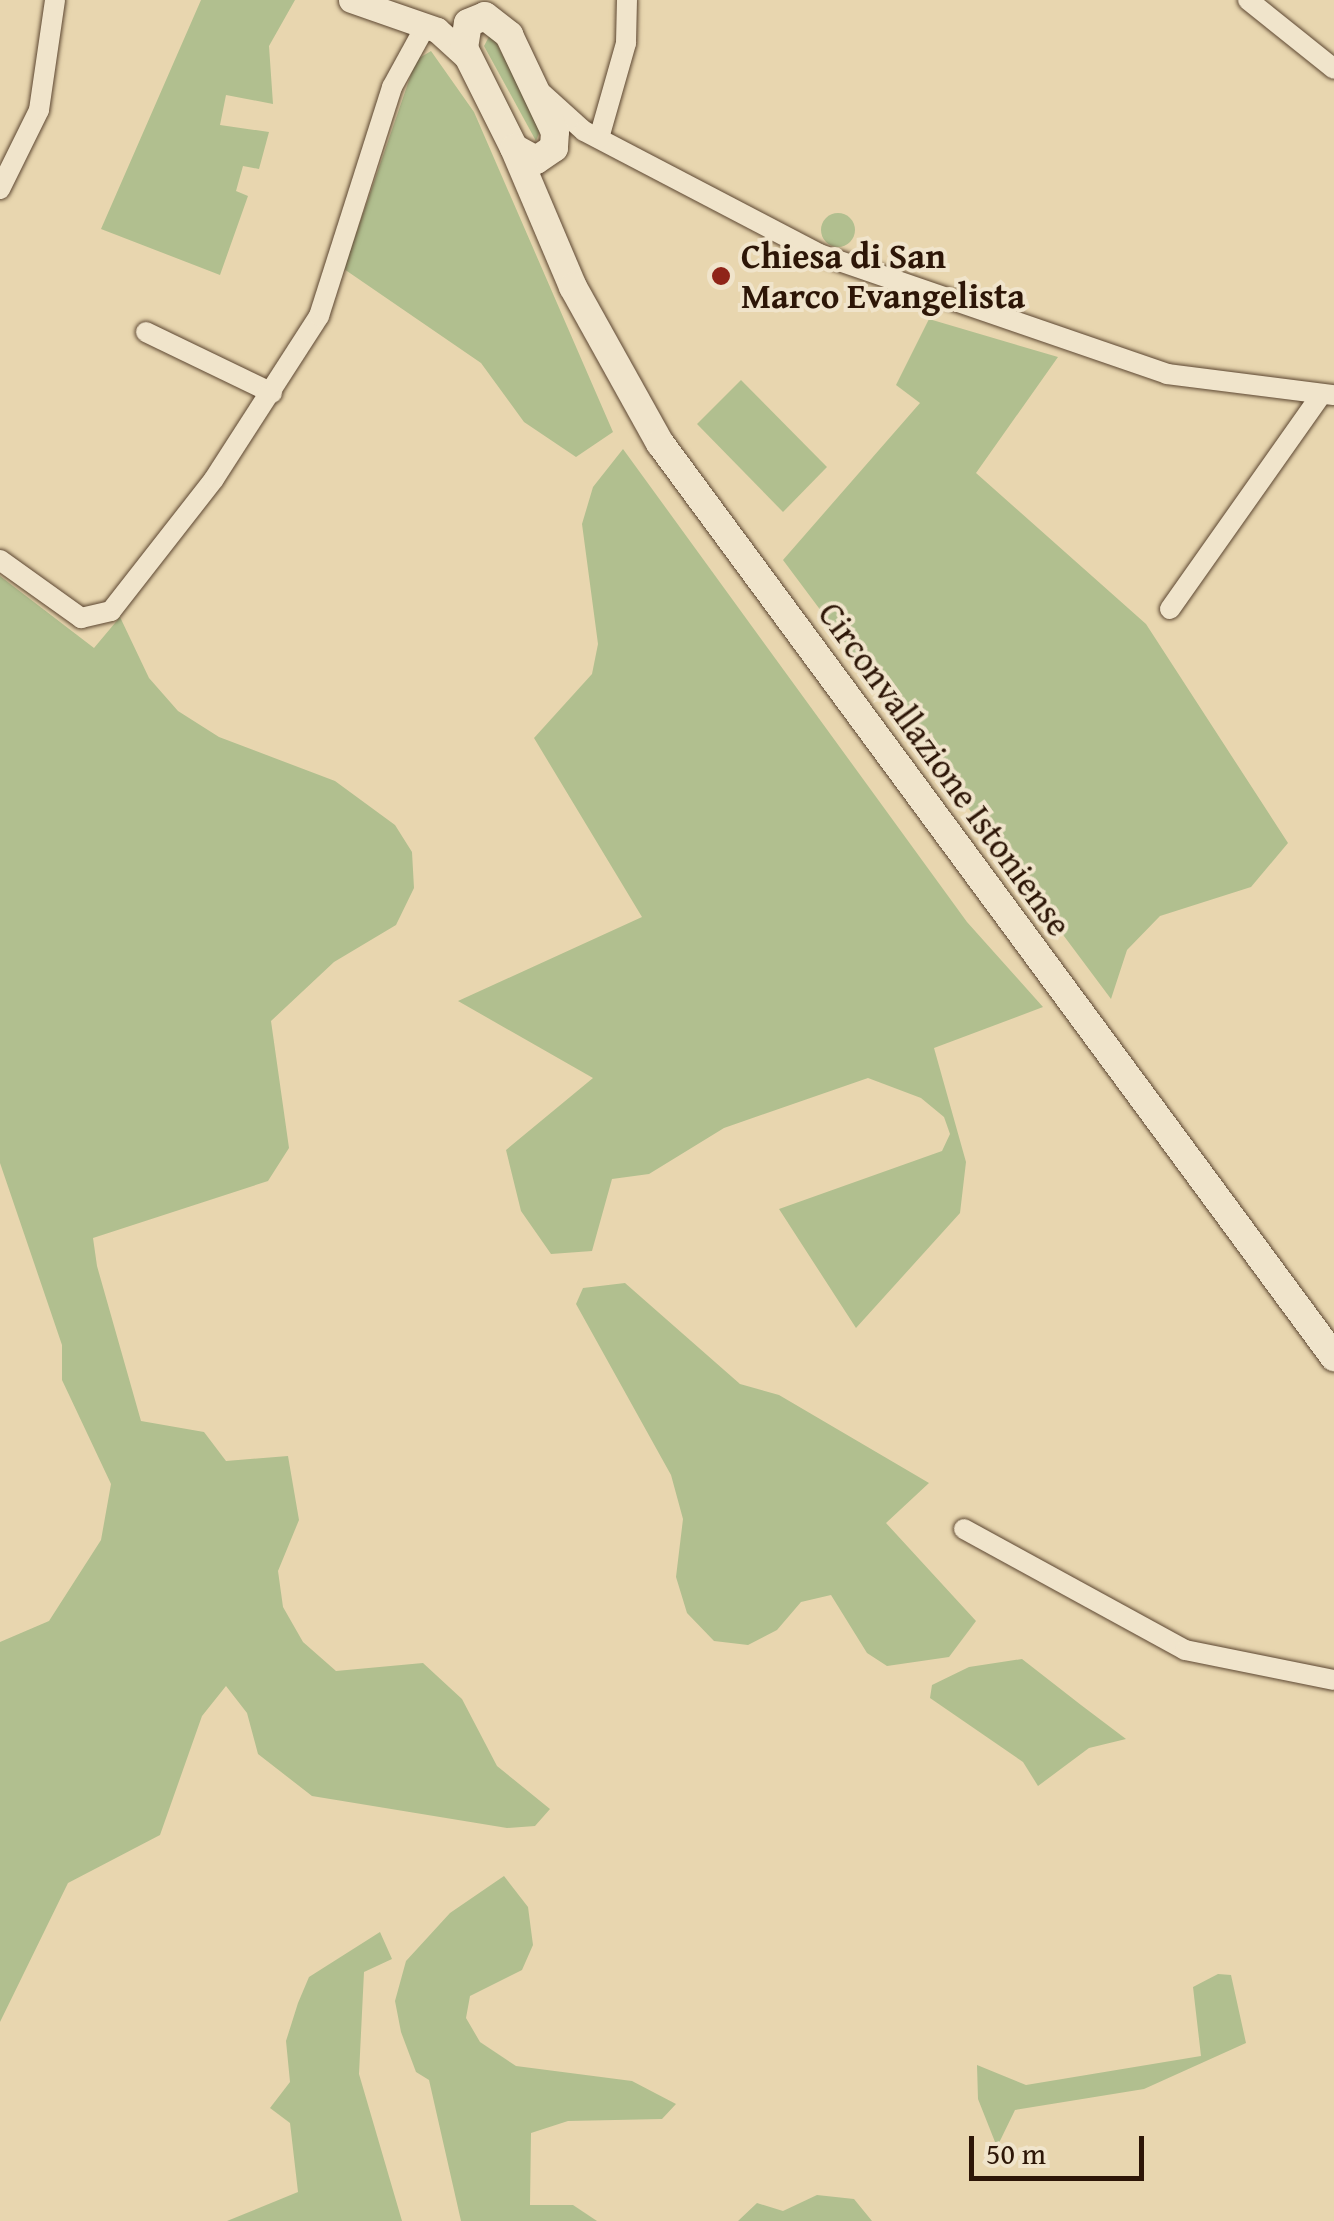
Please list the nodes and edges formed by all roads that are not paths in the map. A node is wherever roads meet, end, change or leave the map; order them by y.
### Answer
1 (56, 0) edge
2 (350, 0) edge
3 (627, 0) edge
4 (1248, 0) edge
5 (481, 14) edge
6 (431, 28) junction
7 (469, 59) junction
8 (1334, 68) edge
9 (529, 75) junction
10 (591, 135) junction
11 (514, 148) junction
12 (551, 150) junction
13 (0, 189) edge
14 (540, 199) junction
15 (146, 332) dead end
16 (272, 393) junction
17 (1328, 395) edge
18 (0, 560) edge
19 (1170, 609) dead end
20 (1334, 1357) edge
21 (964, 1529) dead end
22 (1334, 1680) edge

1 - 13 street
2 - 6 street
3 - 10 street
4 - 8 street
5 - 6 street
5 - 7 main road
5 - 9 main road
6 - 7 street
6 - 16 street
7 - 11 main road, Circonvallazione Istoniense
9 - 10 street
9 - 12 main road
10 - 12 street
10 - 17 street
11 - 12 main road
11 - 14 main road, Circonvallazione Istoniense
12 - 14 main road
14 - 20 main road, Circonvallazione Istoniense
15 - 16 street
16 - 18 street
17 - 19 street
21 - 22 street

